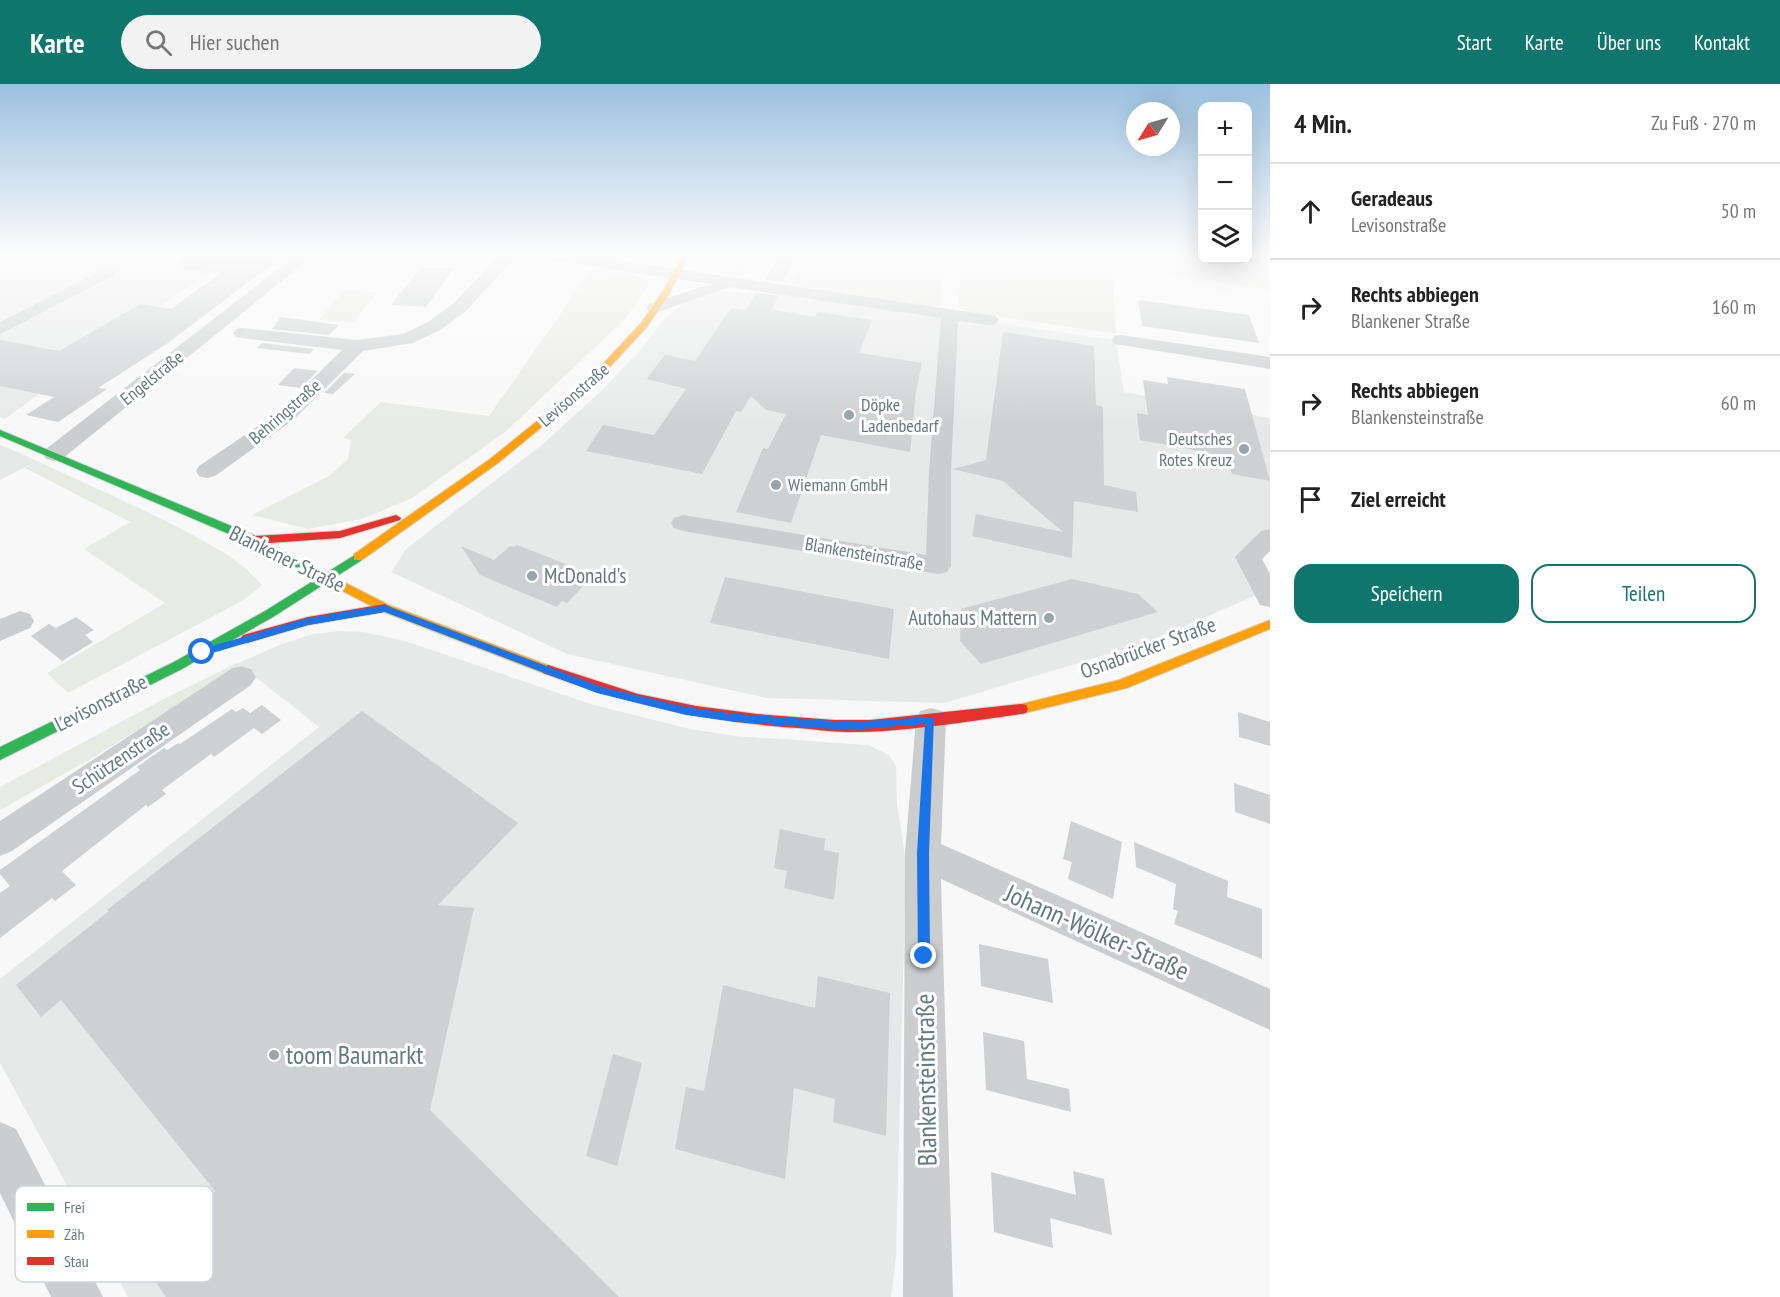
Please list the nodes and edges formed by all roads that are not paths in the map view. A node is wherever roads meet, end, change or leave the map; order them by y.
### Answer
1 (33, 312) edge
2 (234, 312) edge
3 (454, 312) edge
4 (653, 312) edge
5 (934, 312) edge
6 (950, 314) junction
7 (990, 320) dead end
8 (0, 329) edge
9 (242, 333) dead end
10 (1120, 340) dead end
11 (357, 346) junction
12 (1270, 363) edge
13 (0, 433) edge
14 (54, 454) junction
15 (207, 471) dead end
16 (432, 506) junction
17 (683, 523) dead end
18 (1270, 537) edge
19 (254, 540) junction
20 (327, 577) junction
21 (1270, 598) edge
22 (385, 608) junction
23 (1270, 624) edge
24 (202, 652) junction
25 (241, 676) dead end
26 (931, 720) junction
27 (0, 754) edge
28 (0, 840) edge
29 (923, 853) junction
30 (1270, 1010) edge
31 (0, 1145) edge
32 (21, 1186) edge
33 (70, 1282) edge
34 (78, 1297) edge
35 (928, 1297) edge

1 - 8 street
2 - 14 street, Engelstraße
3 - 11 street
4 - 16 main road, Levisonstraße
5 - 6 street
6 - 7 street
6 - 17 street, Blankensteinstraße
9 - 11 street
10 - 12 street
11 - 15 street, Behringstraße
13 - 14 main road, Blankener Straße
14 - 19 main road, Blankener Straße
16 - 19 main road, Levisonstraße
16 - 20 main road, Levisonstraße
18 - 21 street
19 - 20 main road, Blankener Straße
20 - 22 main road, Blankener Straße
20 - 24 main road, Levisonstraße
22 - 24 main road, Levisonstraße
22 - 26 main road, Blankener Straße
23 - 26 main road, Osnabrücker Straße
24 - 27 main road, Levisonstraße
25 - 28 street, Schützenstraße
26 - 29 street, Blankensteinstraße
29 - 30 street, Johann-Wölker-Straße
29 - 35 street, Blankensteinstraße
31 - 32 street
33 - 34 street

